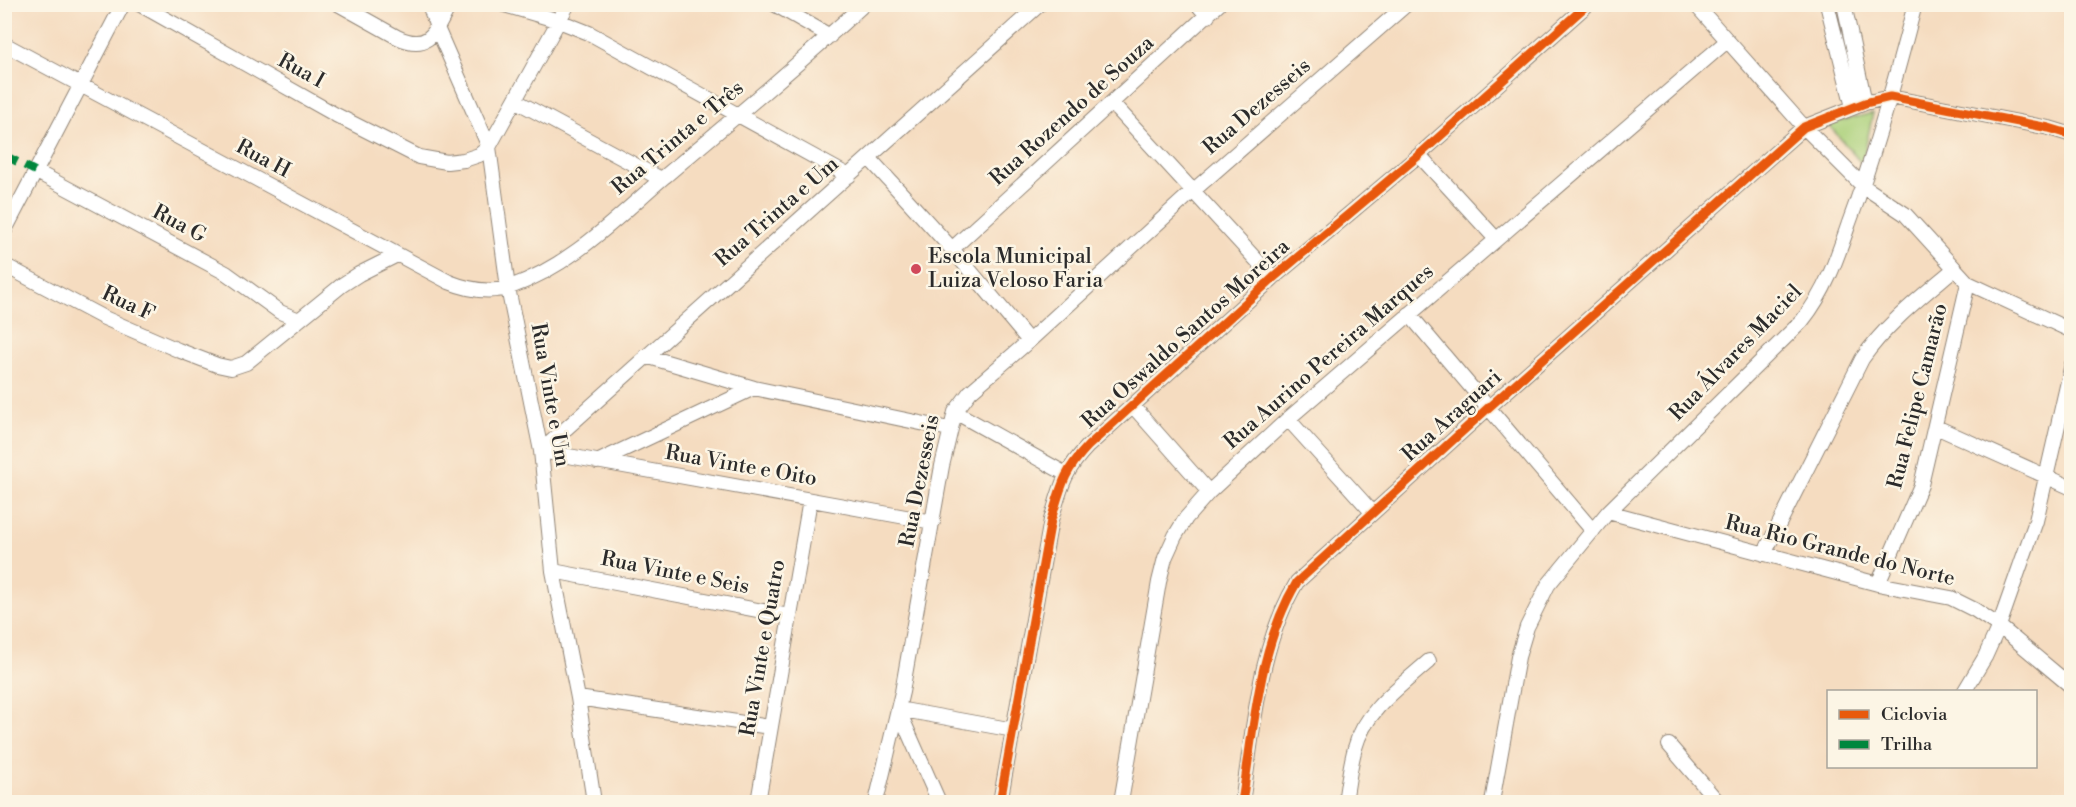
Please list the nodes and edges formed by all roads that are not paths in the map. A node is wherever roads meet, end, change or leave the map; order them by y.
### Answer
1 (123, 4) edge
2 (140, 4) edge
3 (338, 4) edge
4 (429, 4) edge
5 (450, 4) edge
6 (501, 4) edge
7 (568, 4) edge
8 (774, 4) edge
9 (864, 4) edge
10 (1040, 4) edge
11 (1197, 4) edge
12 (1219, 4) edge
13 (1407, 4) edge
14 (1588, 4) edge
15 (1695, 4) edge
16 (1827, 4) edge
17 (1844, 4) edge
18 (1916, 4) edge
19 (1208, 16) junction
20 (559, 21) junction
21 (437, 28) junction
22 (830, 36) junction
23 (1727, 41) junction
24 (4, 44) edge
25 (80, 84) junction
26 (1890, 97) junction
27 (516, 101) junction
28 (1112, 102) junction
29 (1859, 105) junction
30 (737, 116) junction
31 (1804, 127) junction
32 (2072, 135) edge
33 (489, 147) junction
34 (1419, 155) junction
35 (870, 159) junction
36 (35, 171) junction
37 (849, 176) junction
38 (661, 179) junction
39 (1863, 186) junction
40 (1194, 190) junction
41 (4, 232) edge
42 (1496, 239) junction
43 (952, 249) junction
44 (397, 255) junction
45 (4, 265) edge
46 (1954, 270) junction
47 (1273, 278) junction
48 (1968, 283) junction
49 (508, 288) junction
50 (1409, 314) junction
51 (298, 320) junction
52 (2072, 331) edge
53 (1029, 341) junction
54 (646, 356) junction
55 (2072, 364) edge
56 (754, 388) junction
57 (1133, 406) junction
58 (1488, 408) junction
59 (954, 412) junction
60 (1288, 419) junction
61 (1936, 427) junction
62 (950, 429) junction
63 (541, 452) junction
64 (597, 462) junction
65 (1066, 474) junction
66 (2045, 477) junction
67 (2072, 488) edge
68 (1209, 492) junction
69 (810, 500) junction
70 (1372, 512) junction
71 (1608, 512) junction
72 (933, 522) junction
73 (1593, 531) junction
74 (1764, 554) junction
75 (553, 571) junction
76 (1878, 584) junction
77 (789, 616) junction
78 (1999, 626) junction
79 (1429, 661) dead end
80 (2072, 687) edge
81 (1965, 690) edge
82 (578, 698) junction
83 (898, 709) junction
84 (770, 727) junction
85 (1014, 730) junction
86 (1669, 745) dead end
87 (594, 802) edge
88 (758, 802) edge
89 (876, 802) edge
90 (939, 802) edge
91 (1000, 802) edge
92 (1121, 802) edge
93 (1242, 802) edge
94 (1345, 802) edge
95 (1492, 802) edge
96 (1718, 802) edge

1 - 25 street
2 - 33 street, Rua I
3 - 21 street
4 - 21 street, Rua Vinte e Um
5 - 21 street
6 - 20 street
7 - 20 street
8 - 22 street
9 - 22 street, Rua Trinta e Três
10 - 35 street, Rua Trinta e Um
11 - 19 street
12 - 19 street, Rua Rozendo de Souza
13 - 40 street, Rua Dezesseis
14 - 34 street, Rua Oswaldo Santos Moreira
15 - 23 street
16 - 29 street
17 - 29 street
18 - 26 street, Rua Álvares Maciel
19 - 28 street, Rua Rozendo de Souza
20 - 27 street
20 - 30 street
21 - 33 street, Rua Vinte e Um
22 - 30 street, Rua Trinta e Três
23 - 31 street
23 - 42 street, Rua Aurino Pereira Marques
24 - 25 street, Rua H
25 - 36 street
25 - 44 street, Rua H
26 - 29 street, Rua Araguari
26 - 32 street
26 - 39 street, Rua Álvares Maciel
27 - 33 street
27 - 38 street
28 - 40 street
28 - 43 street, Rua Rozendo de Souza
29 - 31 street, Rua Araguari
30 - 37 street
30 - 38 street, Rua Trinta e Três
31 - 39 street
31 - 58 street, Rua Araguari
33 - 49 street, Rua Vinte e Um
34 - 42 street
34 - 47 street, Rua Oswaldo Santos Moreira
35 - 37 street, Rua Trinta e Um
35 - 43 street
36 - 41 street
36 - 51 street, Rua G
37 - 54 street, Rua Trinta e Um
38 - 49 street, Rua Trinta e Três
39 - 46 street
39 - 71 street, Rua Álvares Maciel
40 - 47 street
40 - 53 street, Rua Dezesseis
42 - 50 street, Rua Aurino Pereira Marques
43 - 53 street
44 - 49 street, Rua H
44 - 51 street
45 - 51 street, Rua F
46 - 48 street
46 - 74 street
47 - 57 street, Rua Oswaldo Santos Moreira
48 - 52 street
48 - 61 street, Rua Felipe Camarão
49 - 63 street, Rua Vinte e Um
50 - 58 street
50 - 60 street, Rua Aurino Pereira Marques
53 - 59 street, Rua Dezesseis
54 - 56 street
54 - 63 street, Rua Trinta e Um
55 - 66 street
56 - 62 street
56 - 64 street
57 - 65 street, Rua Oswaldo Santos Moreira
57 - 68 street
58 - 70 street, Rua Araguari
58 - 73 street
59 - 62 street, Rua Dezesseis
59 - 65 street
60 - 68 street, Rua Aurino Pereira Marques
60 - 70 street
61 - 66 street
61 - 76 street, Rua Felipe Camarão
62 - 72 street, Rua Dezesseis
63 - 64 street, Rua Vinte e Oito
63 - 75 street, Rua Vinte e Um
64 - 69 street, Rua Vinte e Oito
65 - 85 street, Rua Oswaldo Santos Moreira
66 - 67 street
66 - 78 street
68 - 92 street, Rua Aurino Pereira Marques
69 - 72 street, Rua Vinte e Oito
69 - 77 street, Rua Vinte e Quatro
70 - 93 street, Rua Araguari
71 - 73 street, Rua Álvares Maciel
71 - 74 street, Rua Rio Grande do Norte
72 - 83 street, Rua Dezesseis
73 - 95 street, Rua Álvares Maciel
74 - 76 street, Rua Rio Grande do Norte
75 - 77 street, Rua Vinte e Seis
75 - 82 street, Rua Vinte e Um
76 - 78 street, Rua Rio Grande do Norte
77 - 84 street, Rua Vinte e Quatro
78 - 80 street, Rua Rio Grande do Norte
78 - 81 street
79 - 94 street
82 - 84 street
82 - 87 street, Rua Vinte e Um
83 - 85 street
83 - 89 street, Rua Dezesseis
83 - 90 street
84 - 88 street, Rua Vinte e Quatro
85 - 91 street, Rua Oswaldo Santos Moreira
86 - 96 street

